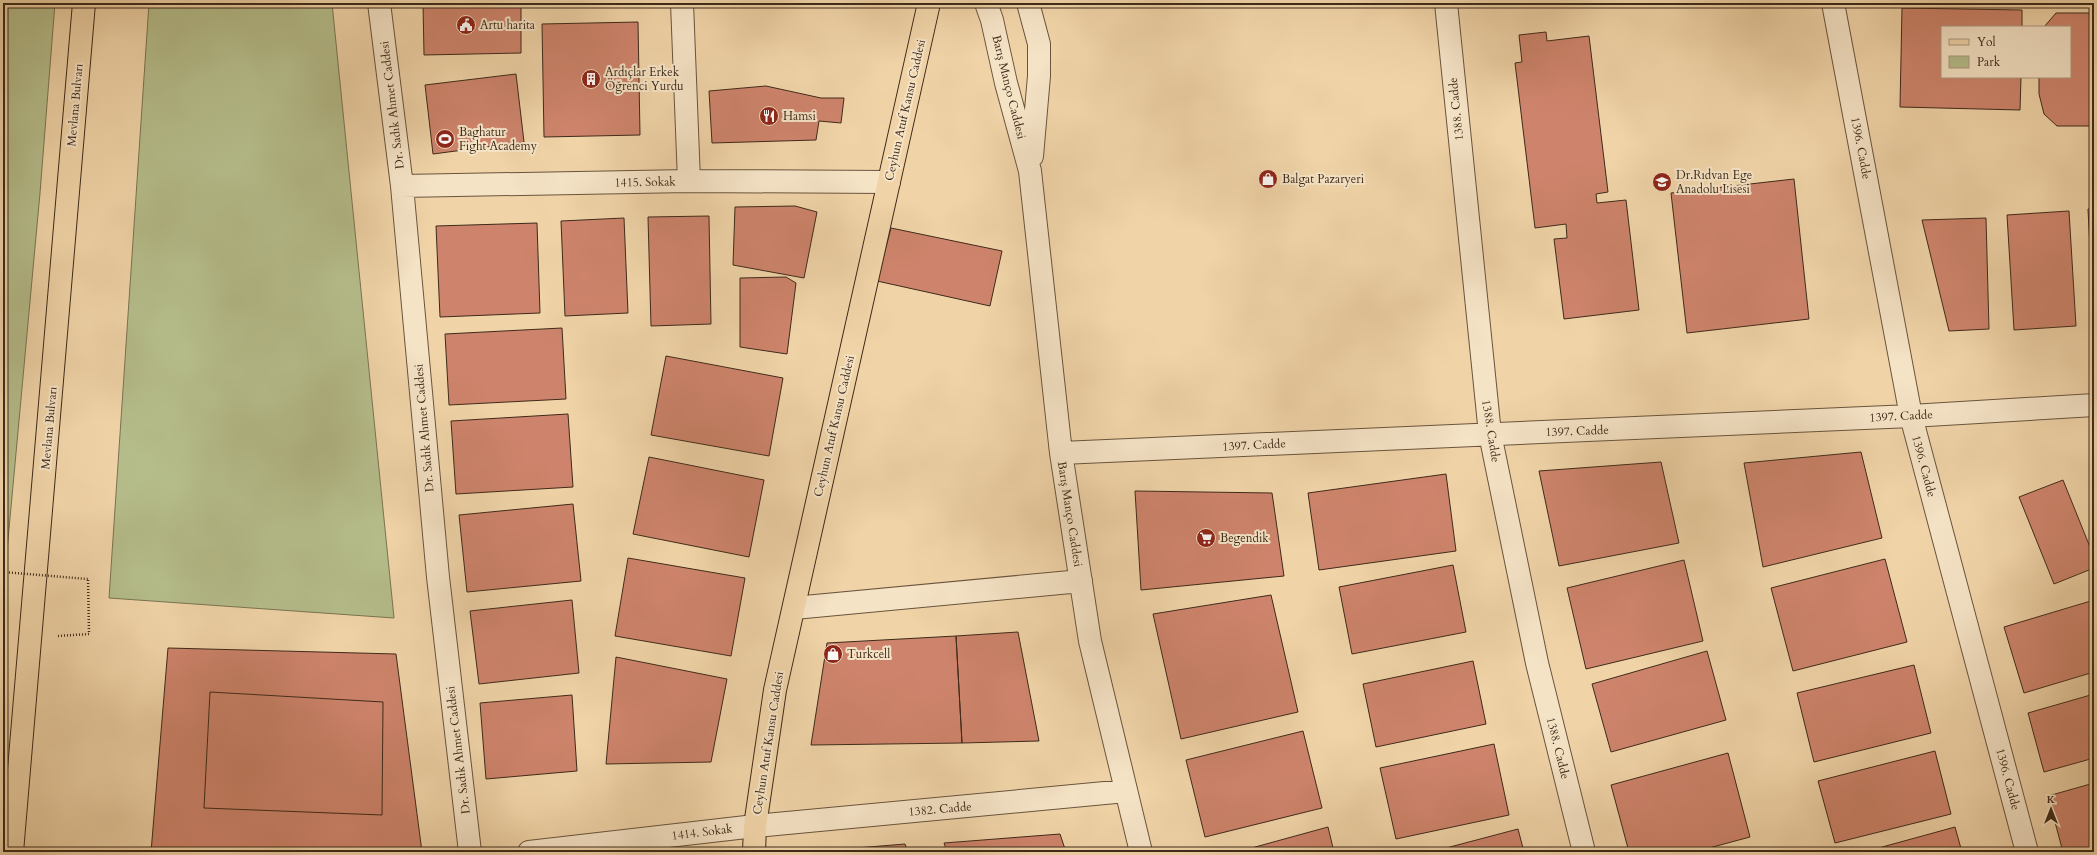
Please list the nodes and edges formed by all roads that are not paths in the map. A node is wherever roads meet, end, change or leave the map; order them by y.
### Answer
1 (84, 3) edge
2 (379, 3) edge
3 (682, 3) edge
4 (929, 3) edge
5 (986, 3) edge
6 (1028, 3) edge
7 (1446, 3) edge
8 (1833, 3) edge
9 (1030, 171) junction
10 (689, 181) junction
11 (889, 182) junction
12 (402, 186) junction
13 (2094, 405) edge
14 (1911, 416) junction
15 (1490, 434) junction
16 (1061, 453) junction
17 (1081, 581) junction
18 (794, 608) junction
19 (1126, 791) junction
20 (754, 826) junction
21 (12, 852) edge
22 (470, 852) edge
23 (529, 852) edge
24 (754, 852) edge
25 (1141, 852) edge
26 (1584, 852) edge
27 (2027, 852) edge

1 - 21 main road, Mevlana Bulvarı
2 - 12 street, Dr. Sadık Ahmet Caddesi
3 - 10 street
4 - 11 main road, Ceyhun Atuf Kansu Caddesi
5 - 9 street, Barış Manço Caddesi
6 - 9 street, Barış Manço Caddesi
7 - 15 street, 1388. Cadde
8 - 14 street, 1396. Cadde
9 - 16 street, Barış Manço Caddesi
10 - 11 street, 1415. Sokak
10 - 12 street, 1415. Sokak
11 - 18 main road, Ceyhun Atuf Kansu Caddesi
12 - 22 street, Dr. Sadık Ahmet Caddesi
13 - 14 street, 1397. Cadde
14 - 15 street, 1397. Cadde
14 - 27 street, 1396. Cadde
15 - 16 street, 1397. Cadde
15 - 26 street, 1388. Cadde
16 - 17 street, Barış Manço Caddesi
17 - 18 street
17 - 19 street, Barış Manço Caddesi
18 - 20 main road, Ceyhun Atuf Kansu Caddesi
19 - 20 street, 1382. Cadde
19 - 25 street, Barış Manço Caddesi
20 - 23 street, 1414. Sokak
20 - 24 main road, Ceyhun Atuf Kansu Caddesi

